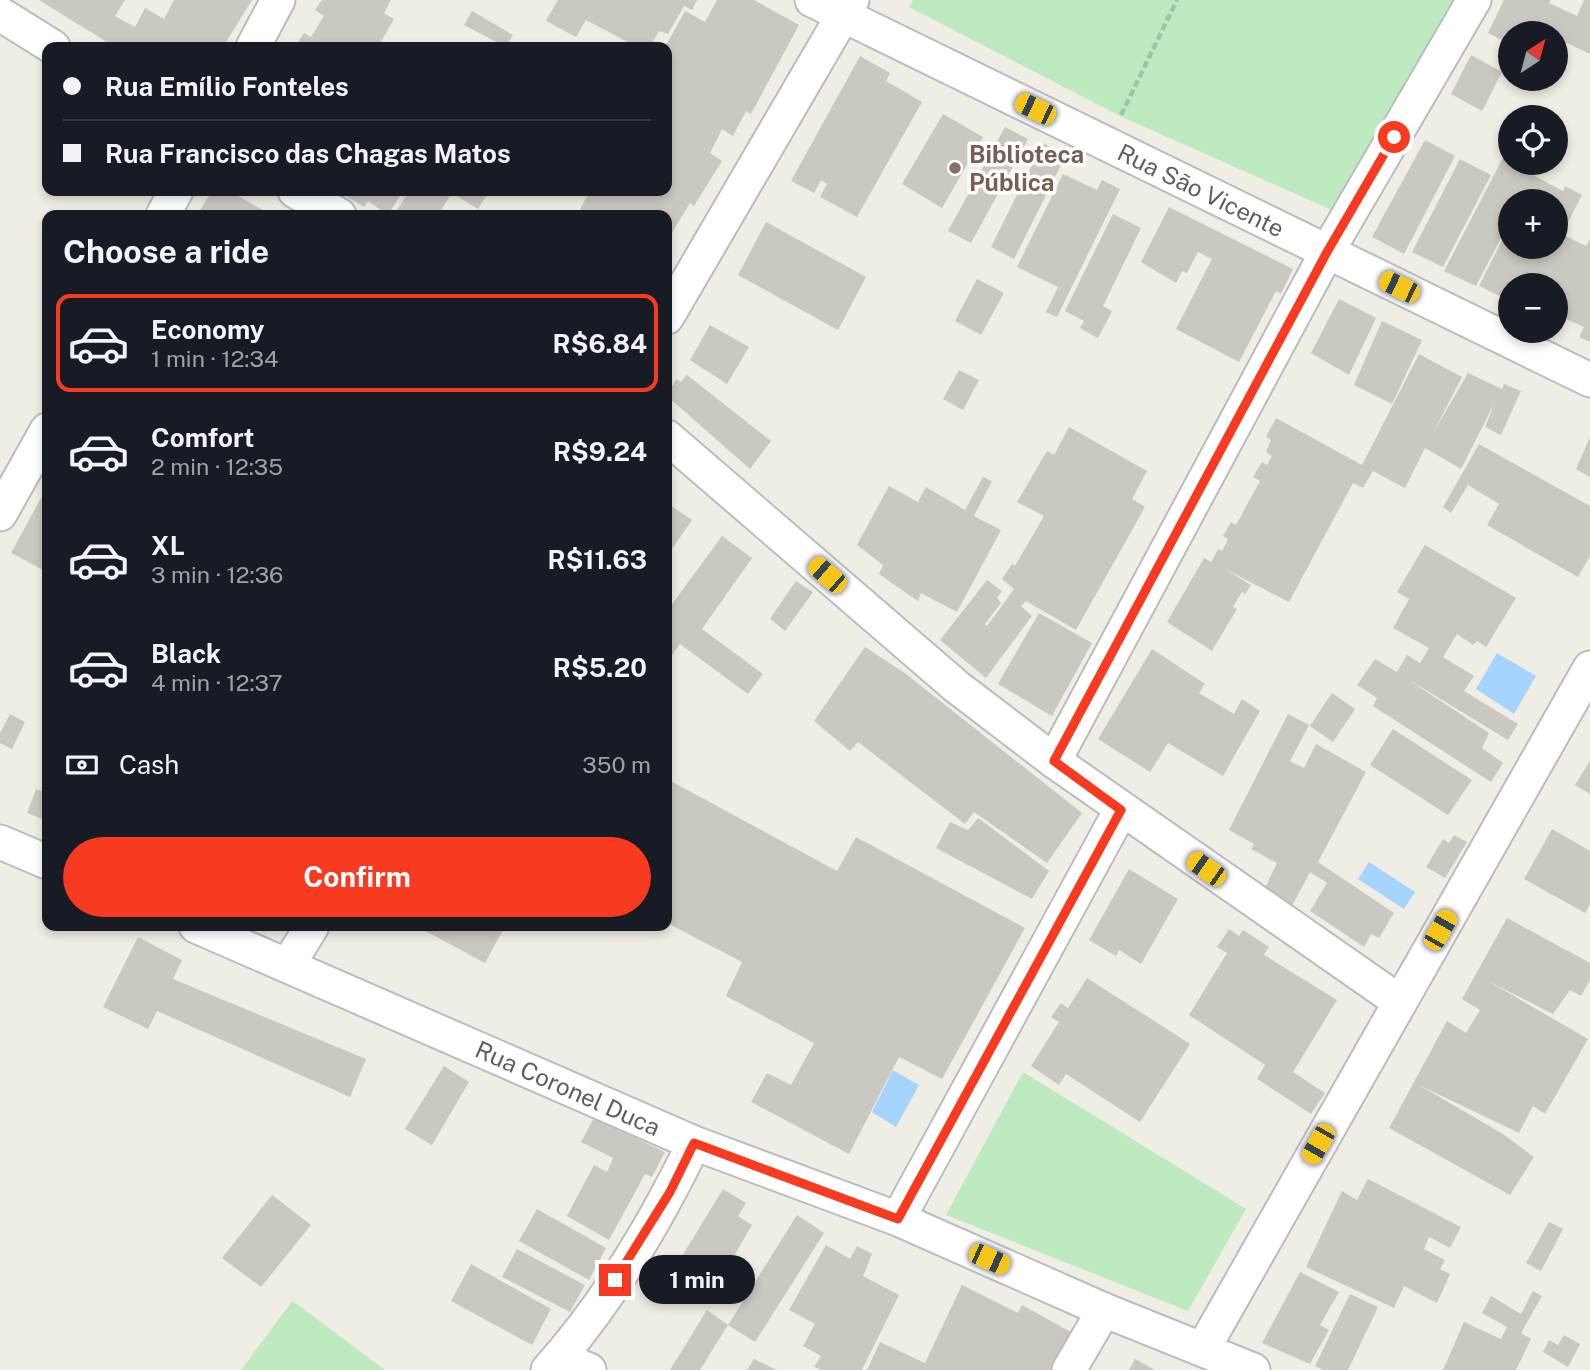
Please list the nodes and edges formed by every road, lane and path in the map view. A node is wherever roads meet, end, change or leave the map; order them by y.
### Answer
1 (278, 0) edge
2 (813, 0) edge
3 (1177, 0) edge
4 (1474, 0) edge
5 (848, 8) edge
6 (0, 14) edge
7 (45, 42) edge
8 (256, 42) edge
9 (1107, 144) junction
10 (304, 196) edge
11 (330, 210) edge
12 (1327, 252) junction
13 (672, 308) edge
14 (1590, 380) edge
15 (42, 439) edge
16 (672, 441) edge
17 (0, 514) edge
18 (1590, 668) edge
19 (1054, 761) junction
20 (1121, 810) junction
21 (0, 842) edge
22 (42, 860) edge
23 (208, 931) edge
24 (309, 931) edge
25 (288, 965) junction
26 (1399, 1002) junction
27 (694, 1143) junction
28 (898, 1219) junction
29 (1104, 1310) junction
30 (1203, 1349) junction
31 (565, 1366) edge
32 (1069, 1370) edge
33 (1253, 1370) edge

1 - 8 street
2 - 5 street, Rua São Vicente
3 - 9 path
4 - 12 street
5 - 9 street, Rua São Vicente
5 - 13 street
6 - 7 street
9 - 12 street, Rua São Vicente
10 - 11 street
12 - 14 street, Rua São Vicente
12 - 19 street
15 - 17 street
16 - 19 street
18 - 26 street
19 - 20 street
20 - 26 street
20 - 28 street
21 - 22 street
23 - 25 street, Rua Coronel Duca
24 - 25 street
25 - 27 street, Rua Coronel Duca
26 - 30 street
27 - 28 street, Rua Coronel Duca
27 - 31 street
28 - 29 street, Rua Coronel Duca
29 - 30 street, Rua Coronel Duca
29 - 32 street
30 - 33 street, Rua Coronel Duca

